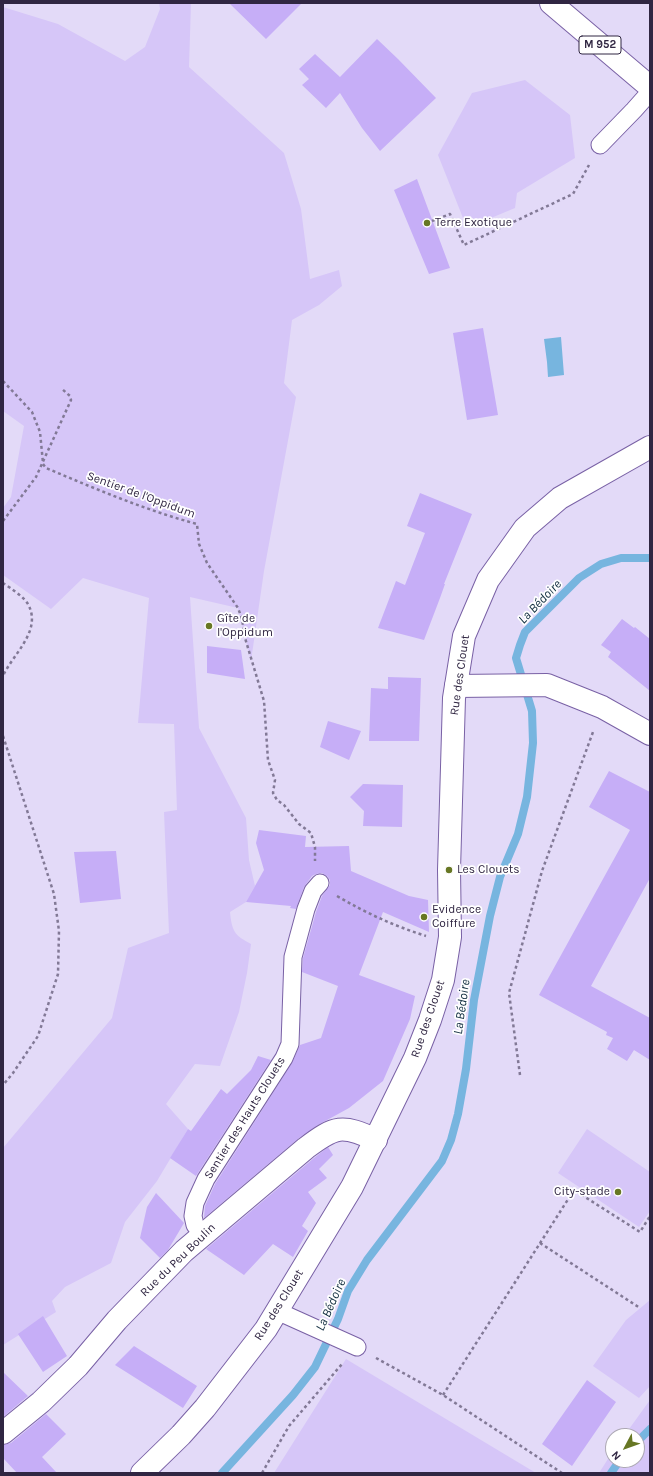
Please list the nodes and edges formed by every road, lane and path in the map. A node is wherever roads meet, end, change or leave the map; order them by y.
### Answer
1 (551, 3) edge
2 (650, 87) edge
3 (650, 92) edge
4 (600, 145) joint
5 (432, 221) dead end
6 (3, 381) edge
7 (61, 388) dead end
8 (650, 448) edge
9 (42, 464) junction
10 (3, 521) edge
11 (3, 583) edge
12 (3, 676) edge
13 (456, 686) junction
14 (602, 707) junction
15 (650, 734) edge
16 (3, 736) edge
17 (320, 883) junction
18 (450, 937) junction
19 (520, 1075) dead end
20 (3, 1085) edge
21 (376, 1140) junction
22 (650, 1216) edge
23 (203, 1235) junction
24 (540, 1243) junction
25 (640, 1308) dead end
26 (277, 1310) junction
27 (357, 1347) junction
28 (442, 1395) junction
29 (3, 1433) edge
30 (142, 1473) edge
31 (262, 1473) edge
32 (562, 1473) edge

1 - 2 street, M 952
3 - 4 lane
4 - 5 path
6 - 9 path
7 - 9 path
8 - 13 street, Rue des Clouet
9 - 10 path
9 - 17 path, Sentier de l'Oppidum
11 - 12 path
13 - 14 street
13 - 18 street, Rue des Clouet
14 - 15 street
14 - 19 path
16 - 20 path
17 - 18 path
17 - 23 lane, Sentier des Hauts Clouets
18 - 21 street, Rue des Clouet
21 - 23 street, Rue du Peu Boulin
21 - 26 street, Rue des Clouet
22 - 24 path
23 - 29 street, Rue du Peu Boulin
24 - 25 path
24 - 28 path
26 - 27 lane
26 - 30 street, Rue des Clouet
27 - 28 path
27 - 31 path
28 - 32 path

